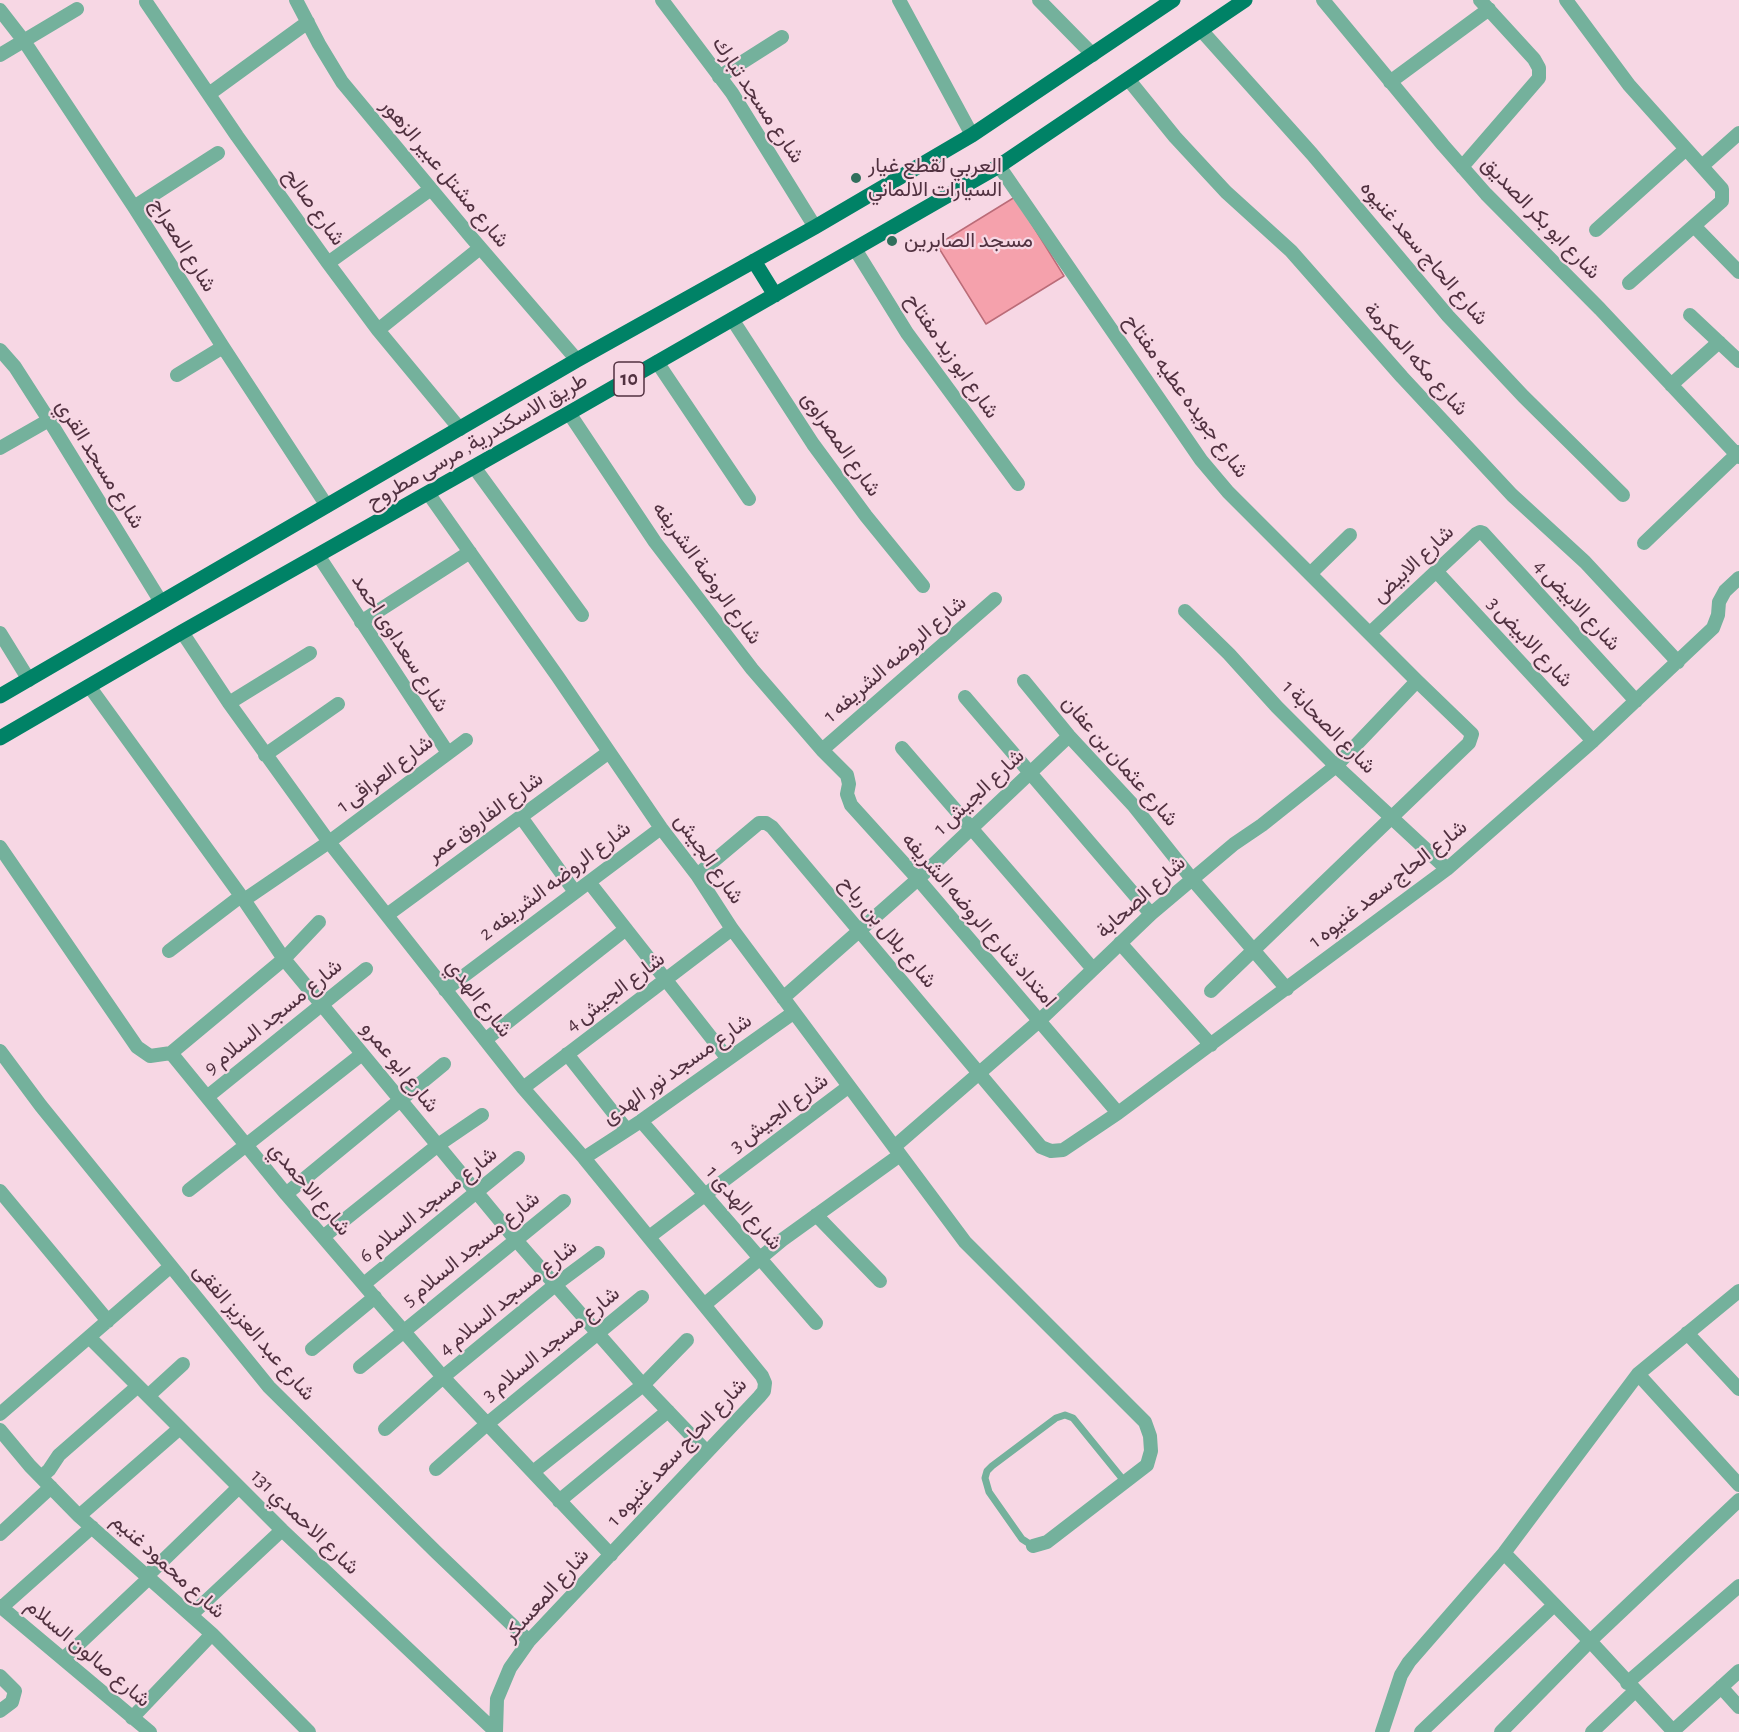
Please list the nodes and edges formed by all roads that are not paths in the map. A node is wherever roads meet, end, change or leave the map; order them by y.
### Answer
1 (296, 0) edge
2 (662, 0) edge
3 (899, 0) edge
4 (1039, 0) edge
5 (1173, 0) edge
6 (1245, 0) edge
7 (1323, 0) edge
8 (1566, 0) edge
9 (146, 2) dead end
10 (1484, 5) edge
11 (77, 9) dead end
12 (0, 10) edge
13 (308, 22) junction
14 (1201, 30) junction
15 (782, 37) dead end
16 (24, 41) junction
17 (1093, 55) junction
18 (0, 56) edge
19 (719, 77) junction
20 (1128, 79) junction
21 (1390, 81) junction
22 (209, 94) junction
23 (972, 135) junction
24 (1737, 139) edge
25 (1686, 149) junction
26 (218, 153) dead end
27 (999, 166) junction
28 (1702, 166) junction
29 (1462, 167) junction
30 (431, 189) junction
31 (134, 207) junction
32 (815, 226) junction
33 (1694, 226) junction
34 (1596, 230) dead end
35 (480, 248) junction
36 (855, 249) junction
37 (754, 261) junction
38 (328, 263) junction
39 (1739, 272) edge
40 (1629, 283) dead end
41 (775, 295) junction
42 (1690, 315) dead end
43 (732, 320) junction
44 (378, 330) junction
45 (1719, 342) junction
46 (223, 347) junction
47 (0, 350) edge
48 (577, 360) junction
49 (1739, 361) edge
50 (657, 362) junction
51 (177, 375) dead end
52 (1671, 385) junction
53 (569, 413) junction
54 (49, 420) junction
55 (460, 429) junction
56 (0, 448) edge
57 (1738, 454) edge
58 (474, 467) junction
59 (1018, 484) dead end
60 (428, 493) junction
61 (1623, 495) dead end
62 (749, 499) dead end
63 (327, 506) junction
64 (1350, 535) dead end
65 (1487, 536) joint
66 (1644, 543) dead end
67 (470, 552) junction
68 (318, 555) junction
69 (1436, 571) junction
70 (1310, 574) junction
71 (1739, 578) edge
72 (923, 586) dead end
73 (995, 599) dead end
74 (161, 602) junction
75 (1185, 611) dead end
76 (582, 615) dead end
77 (361, 622) junction
78 (182, 632) junction
79 (0, 633) edge
80 (1370, 633) junction
81 (310, 653) dead end
82 (1678, 662) junction
83 (29, 680) junction
84 (1024, 681) dead end
85 (1417, 681) junction
86 (89, 686) junction
87 (0, 696) edge
88 (965, 697) dead end
89 (1636, 700) junction
90 (229, 703) junction
91 (339, 704) dead end
92 (1069, 736) junction
93 (0, 738) edge
94 (466, 740) dead end
95 (1593, 741) junction
96 (902, 748) dead end
97 (822, 750) junction
98 (609, 752) junction
99 (448, 753) junction
100 (265, 755) junction
101 (1336, 766) junction
102 (1030, 773) junction
103 (521, 817) junction
104 (1390, 817) junction
105 (661, 828) junction
106 (971, 828) junction
107 (329, 842) junction
108 (0, 847) edge
109 (1447, 869) junction
110 (697, 875) junction
111 (918, 879) junction
112 (1192, 879) junction
113 (589, 882) junction
114 (575, 892) junction
115 (242, 898) junction
116 (1151, 914) junction
117 (387, 915) junction
118 (319, 922) dead end
119 (626, 929) junction
120 (732, 929) junction
121 (860, 932) junction
122 (1120, 943) junction
123 (1253, 950) junction
124 (169, 951) dead end
125 (284, 958) junction
126 (366, 969) dead end
127 (1093, 969) junction
128 (666, 980) junction
129 (1287, 988) junction
130 (445, 990) junction
131 (1210, 991) dead end
132 (783, 998) junction
133 (322, 1005) junction
134 (793, 1012) junction
135 (1038, 1022) junction
136 (485, 1040) junction
137 (1210, 1045) junction
138 (0, 1051) edge
139 (171, 1053) junction
140 (362, 1054) junction
141 (567, 1054) junction
142 (728, 1059) junction
143 (444, 1064) dead end
144 (980, 1074) junction
145 (848, 1087) junction
146 (523, 1088) junction
147 (207, 1097) junction
148 (400, 1100) junction
149 (1118, 1113) junction
150 (482, 1115) dead end
151 (641, 1121) junction
152 (627, 1130) junction
153 (1034, 1137) joint
154 (245, 1144) junction
155 (438, 1145) junction
156 (897, 1151) junction
157 (518, 1158) dead end
158 (584, 1158) junction
159 (189, 1190) dead end
160 (0, 1191) edge
161 (476, 1192) junction
162 (286, 1194) junction
163 (704, 1194) junction
164 (564, 1201) dead end
165 (816, 1215) junction
166 (323, 1237) junction
167 (649, 1237) junction
168 (516, 1239) junction
169 (598, 1253) dead end
170 (760, 1259) junction
171 (171, 1266) junction
172 (880, 1281) dead end
173 (364, 1284) junction
174 (555, 1285) junction
175 (1739, 1292) edge
176 (375, 1297) junction
177 (642, 1297) dead end
178 (704, 1305) junction
179 (108, 1321) junction
180 (816, 1323) dead end
181 (404, 1330) junction
182 (599, 1333) junction
183 (1687, 1333) junction
184 (89, 1337) junction
185 (687, 1340) dead end
186 (312, 1349) dead end
187 (183, 1364) dead end
188 (360, 1367) dead end
189 (1638, 1374) junction
190 (762, 1376) joint
191 (443, 1377) junction
192 (643, 1384) junction
193 (1739, 1389) edge
194 (143, 1391) junction
195 (668, 1411) junction
196 (0, 1414) edge
197 (487, 1424) junction
198 (180, 1428) junction
199 (386, 1430) dead end
200 (1, 1434) edge
201 (706, 1452) junction
202 (436, 1469) dead end
203 (533, 1472) junction
204 (41, 1477) junction
205 (1125, 1482) junction
206 (1739, 1485) edge
207 (51, 1487) junction
208 (239, 1487) junction
209 (1739, 1500) edge
210 (559, 1501) junction
211 (80, 1516) junction
212 (92, 1527) junction
213 (282, 1530) junction
214 (0, 1534) edge
215 (1033, 1546) joint
216 (1504, 1553) junction
217 (611, 1555) junction
218 (148, 1577) junction
219 (1739, 1586) edge
220 (1554, 1605) junction
221 (1, 1606) edge
222 (191, 1615) junction
223 (212, 1634) junction
224 (529, 1641) junction
225 (1590, 1641) junction
226 (63, 1659) junction
227 (1739, 1671) edge
228 (0, 1676) edge
229 (1631, 1687) junction
230 (1721, 1687) junction
231 (1739, 1707) edge
232 (0, 1711) edge
233 (134, 1724) edge
234 (150, 1732) edge
235 (309, 1732) edge
236 (496, 1732) edge
237 (1382, 1732) edge
238 (1421, 1732) edge
239 (1501, 1732) edge
240 (1592, 1732) edge
241 (1673, 1732) edge

1 - 13 street, شارع مشتل عبير الزهور
2 - 19 street, شارع مسجد تبارك
3 - 23 street
4 - 17 street
5 - 17 main road, طريق الاسكندرية, مرسى مطروح / 10
6 - 14 main road, طريق الاسكندرية, مرسى مطروح / 10
7 - 21 street, شارع ابو بكر الصديق
8 - 25 street
9 - 22 street, شارع صالح
10 - 21 street
10 - 29 street
11 - 16 street
12 - 16 street, شارع المعراج
13 - 22 street
13 - 30 street, شارع مشتل عبير الزهور
14 - 20 main road, طريق الاسكندرية, مرسى مطروح / 10
14 - 61 street, شارع الحاج سعد غنيوه
15 - 19 street
16 - 18 street
16 - 31 street, شارع المعراج
17 - 23 main road, طريق الاسكندرية, مرسى مطروح / 10
19 - 32 street, شارع مسجد تبارك
20 - 27 main road, طريق الاسكندرية, مرسى مطروح / 10
20 - 82 street, شارع مكه المكرمة
21 - 29 street, شارع ابو بكر الصديق
22 - 38 street, شارع صالح
23 - 32 main road, طريق الاسكندرية, مرسى مطروح / 10
24 - 28 street
25 - 28 street
25 - 34 street
26 - 31 street
27 - 36 main road, طريق الاسكندرية, مرسى مطروح / 10
27 - 70 street, شارع جويده عطيه مفتاح
28 - 33 street
29 - 52 street, شارع ابو بكر الصديق
30 - 35 street, شارع مشتل عبير الزهور
30 - 38 street
31 - 46 street, شارع المعراج
32 - 37 main road, طريق الاسكندرية, مرسى مطروح / 10
33 - 39 street
33 - 40 street
35 - 44 street
35 - 48 street, شارع مشتل عبير الزهور
36 - 41 main road, طريق الاسكندرية, مرسى مطروح / 10
36 - 59 street, شارع ابو زيد مفتاح
37 - 41 main road
37 - 48 main road, طريق الاسكندرية, مرسى مطروح / 10
38 - 44 street, شارع صالح
41 - 43 main road, طريق الاسكندرية, مرسى مطروح / 10
42 - 45 street
43 - 50 main road, طريق الاسكندرية, مرسى مطروح / 10
43 - 72 street, شارع المصراوى
44 - 55 street, شارع صالح
45 - 49 street
45 - 52 street
46 - 51 street
46 - 63 street, شارع المعراج
47 - 54 street, شارع مسجد القري
48 - 55 main road, طريق الاسكندرية, مرسى مطروح / 10
50 - 53 main road, طريق الاسكندرية, مرسى مطروح / 10
50 - 62 street
52 - 57 street, شارع ابو بكر الصديق
53 - 58 main road, طريق الاسكندرية, مرسى مطروح / 10
53 - 97 street, شارع الروضة الشريفه
54 - 56 street
54 - 74 street, شارع مسجد القري
55 - 63 main road, طريق الاسكندرية, مرسى مطروح / 10
57 - 66 street
58 - 60 main road, طريق الاسكندرية, مرسى مطروح / 10
58 - 76 street
60 - 67 street, شارع الجيش
60 - 68 main road, طريق الاسكندرية, مرسى مطروح / 10
63 - 74 main road, طريق الاسكندرية, مرسى مطروح / 10
64 - 70 street
65 - 69 street, شارع الابيض
65 - 89 street, شارع الابيض 4
67 - 77 street
67 - 98 street, شارع الجيش
68 - 77 street, شارع سعداوى احمد
68 - 78 main road, طريق الاسكندرية, مرسى مطروح / 10
69 - 80 street, شارع الابيض
69 - 95 street, شارع الابيض 3
70 - 80 street, شارع جويده عطيه مفتاح
71 - 82 street, شارع الحاج سعد غنيوه 1
73 - 97 street, شارع الروضه الشريفه 1
74 - 83 main road, طريق الاسكندرية, مرسى مطروح / 10
75 - 101 street, شارع الصحابة 1
77 - 99 street, شارع سعداوى احمد
78 - 86 main road, طريق الاسكندرية, مرسى مطروح / 10
78 - 90 street, شارع الهدي
79 - 83 street
80 - 85 street, شارع جويده عطيه مفتاح
81 - 90 street
82 - 89 street, شارع الحاج سعد غنيوه 1
83 - 87 main road, طريق الاسكندرية, مرسى مطروح / 10
84 - 92 street, شارع عثمان بن عفان
85 - 101 street, شارع الصحابة
85 - 104 street, شارع جويده عطيه مفتاح
86 - 93 main road, طريق الاسكندرية, مرسى مطروح / 10
86 - 115 street, شارع ابو عمرو
88 - 102 street
89 - 95 street, شارع الحاج سعد غنيوه 1
90 - 100 street, شارع الهدي
91 - 100 street
92 - 102 street, شارع الجيش 1
92 - 112 street, شارع عثمان بن عفان
94 - 99 street, شارع العراقى 1
95 - 109 street, شارع الحاج سعد غنيوه 1
96 - 106 street
97 - 111 street, امتداد شارع الروضه الشريفه
98 - 103 street, شارع الفاروق عمر
98 - 105 street, شارع الجيش
99 - 107 street, شارع العراقى 1
100 - 107 street, شارع الهدي
101 - 104 street, شارع الصحابة 1
101 - 112 street, شارع الصحابة
102 - 106 street, شارع الجيش 1
102 - 116 street
103 - 114 street
103 - 117 street, شارع الفاروق عمر
104 - 109 street, شارع الصحابة 1
104 - 123 street
105 - 110 street, شارع الجيش
105 - 113 street, شارع الروضه الشريفه 2
106 - 111 street, شارع الجيش 1
106 - 127 street
107 - 115 street, شارع العراقى 1
107 - 117 street, شارع الهدي
108 - 139 street
109 - 129 street, شارع الحاج سعد غنيوه 1
110 - 120 street, شارع الجيش
110 - 121 street, شارع بلال بن رباح
111 - 121 street, شارع الجيش 1
111 - 135 street, امتداد شارع الروضه الشريفه
112 - 116 street, شارع الصحابة
112 - 123 street, شارع عثمان بن عفان
113 - 114 street, شارع الروضه الشريفه 2
113 - 119 street
114 - 130 street, شارع الروضه الشريفه 2
115 - 124 street, شارع العراقى 1
115 - 125 street, شارع ابو عمرو
116 - 122 street, شارع الصحابة
117 - 130 street, شارع الهدي
118 - 125 street
119 - 128 street
119 - 136 street
120 - 128 street, شارع الجيش 4
120 - 132 street, شارع الجيش
121 - 132 street, شارع الجيش 1
121 - 144 street, شارع بلال بن رباح
122 - 127 street, شارع الصحابة
122 - 137 street
123 - 129 street, شارع عثمان بن عفان
123 - 131 street
125 - 133 street, شارع ابو عمرو
125 - 139 street
126 - 133 street, شارع مسجد السلام 9
127 - 135 street, شارع الصحابة
128 - 141 street, شارع الجيش 4
128 - 142 street
129 - 137 street, شارع الحاج سعد غنيوه 1
130 - 136 street, شارع الهدي
132 - 134 street, شارع الجيش
133 - 140 street, شارع ابو عمرو
133 - 147 street, شارع مسجد السلام 9
134 - 142 street, شارع مسجد نور الهدى
134 - 145 street, شارع الجيش
135 - 144 street, شارع الصحابة
135 - 149 street, امتداد شارع الروضه الشريفه
136 - 146 street, شارع الهدي
137 - 149 street, شارع الحاج سعد غنيوه 1
138 - 171 street, شارع عبد العزيز الفقى
139 - 147 street, شارع الاحمدي
140 - 148 street, شارع ابو عمرو
140 - 154 street
141 - 146 street, شارع الجيش 4
141 - 152 street
142 - 151 street, شارع مسجد نور الهدى
143 - 148 street
144 - 153 street, شارع بلال بن رباح
144 - 156 street, شارع الصحابة
145 - 156 street, شارع الجيش
145 - 163 street, شارع الجيش 3
146 - 158 street, شارع الهدي
147 - 154 street, شارع الاحمدي
148 - 155 street, شارع ابو عمرو
148 - 162 street
149 - 153 street, شارع الحاج سعد غنيوه 1
150 - 155 street
151 - 152 street, شارع مسجد نور الهدى
151 - 163 street, شارع الهدى 1
152 - 158 street, شارع مسجد نور الهدى
154 - 159 street
154 - 162 street, شارع الاحمدي
155 - 161 street, شارع ابو عمرو
155 - 166 street
156 - 165 street, شارع الصحابة
156 - 205 street, شارع الجيش
157 - 161 street, شارع مسجد السلام 6
158 - 167 street, شارع الهدي
160 - 179 street
161 - 168 street, شارع ابو عمرو
161 - 173 street, شارع مسجد السلام 6
162 - 166 street, شارع الاحمدي
163 - 167 street, شارع الجيش 3
163 - 170 street, شارع الهدى 1
164 - 168 street, شارع مسجد السلام 5
165 - 170 street, شارع الصحابة
165 - 172 street
166 - 173 street, شارع الاحمدي
167 - 178 street, شارع الهدي
168 - 174 street, شارع ابو عمرو
168 - 181 street, شارع مسجد السلام 5
169 - 174 street, شارع مسجد السلام 4
170 - 178 street, شارع الصحابة
170 - 180 street, شارع الهدى 1
171 - 179 street
171 - 224 street, شارع عبد العزيز الفقى
173 - 176 street, شارع الاحمدي
174 - 182 street, شارع ابو عمرو
174 - 191 street, شارع مسجد السلام 4
175 - 183 street
176 - 181 street, شارع الاحمدي
176 - 186 street
177 - 182 street, شارع مسجد السلام 3
178 - 190 street, شارع الهدي
179 - 184 street
181 - 188 street, شارع مسجد السلام 5
181 - 191 street, شارع الاحمدي
182 - 192 street, شارع ابو عمرو
182 - 197 street, شارع مسجد السلام 3
183 - 189 street
183 - 193 street
184 - 194 street, شارع الاحمدي 131
184 - 196 street
185 - 192 street
187 - 194 street
189 - 206 street
189 - 216 street
190 - 201 street, شارع الحاج سعد غنيوه 1
191 - 197 street, شارع الاحمدي
191 - 199 street, شارع مسجد السلام 4
192 - 195 street, شارع ابو عمرو
192 - 203 street
194 - 198 street, شارع الاحمدي 131
194 - 204 street
195 - 201 street, شارع ابو عمرو
195 - 210 street
197 - 202 street, شارع مسجد السلام 3
197 - 203 street, شارع الاحمدي
198 - 208 street, شارع الاحمدي 131
198 - 211 street
200 - 204 street, شارع محمود غنيم
201 - 217 street, شارع الحاج سعد غنيوه 1
203 - 210 street, شارع الاحمدي
204 - 207 street, شارع محمود غنيم
205 - 215 street, شارع الجيش
205 - 215 lane
207 - 211 street, شارع محمود غنيم
207 - 214 street
208 - 213 street, شارع الاحمدي 131
208 - 218 street
209 - 225 street
210 - 217 street, شارع الاحمدي
211 - 212 street, شارع محمود غنيم
212 - 218 street, شارع محمود غنيم
212 - 221 street
213 - 222 street
213 - 236 street, شارع الاحمدي 131
216 - 220 street
216 - 237 street
217 - 224 street, شارع المعسكر
218 - 222 street, شارع محمود غنيم
218 - 226 street
219 - 229 street
220 - 225 street
220 - 238 street
221 - 226 street, شارع صالون السلام
222 - 223 street, شارع محمود غنيم
223 - 233 street
223 - 235 street, شارع محمود غنيم
224 - 236 street, شارع المعسكر
225 - 229 street
225 - 239 street
226 - 233 street, شارع صالون السلام
227 - 230 street
228 - 232 street
229 - 240 street
229 - 241 street
230 - 231 street
230 - 241 street
233 - 234 street, شارع صالون السلام

